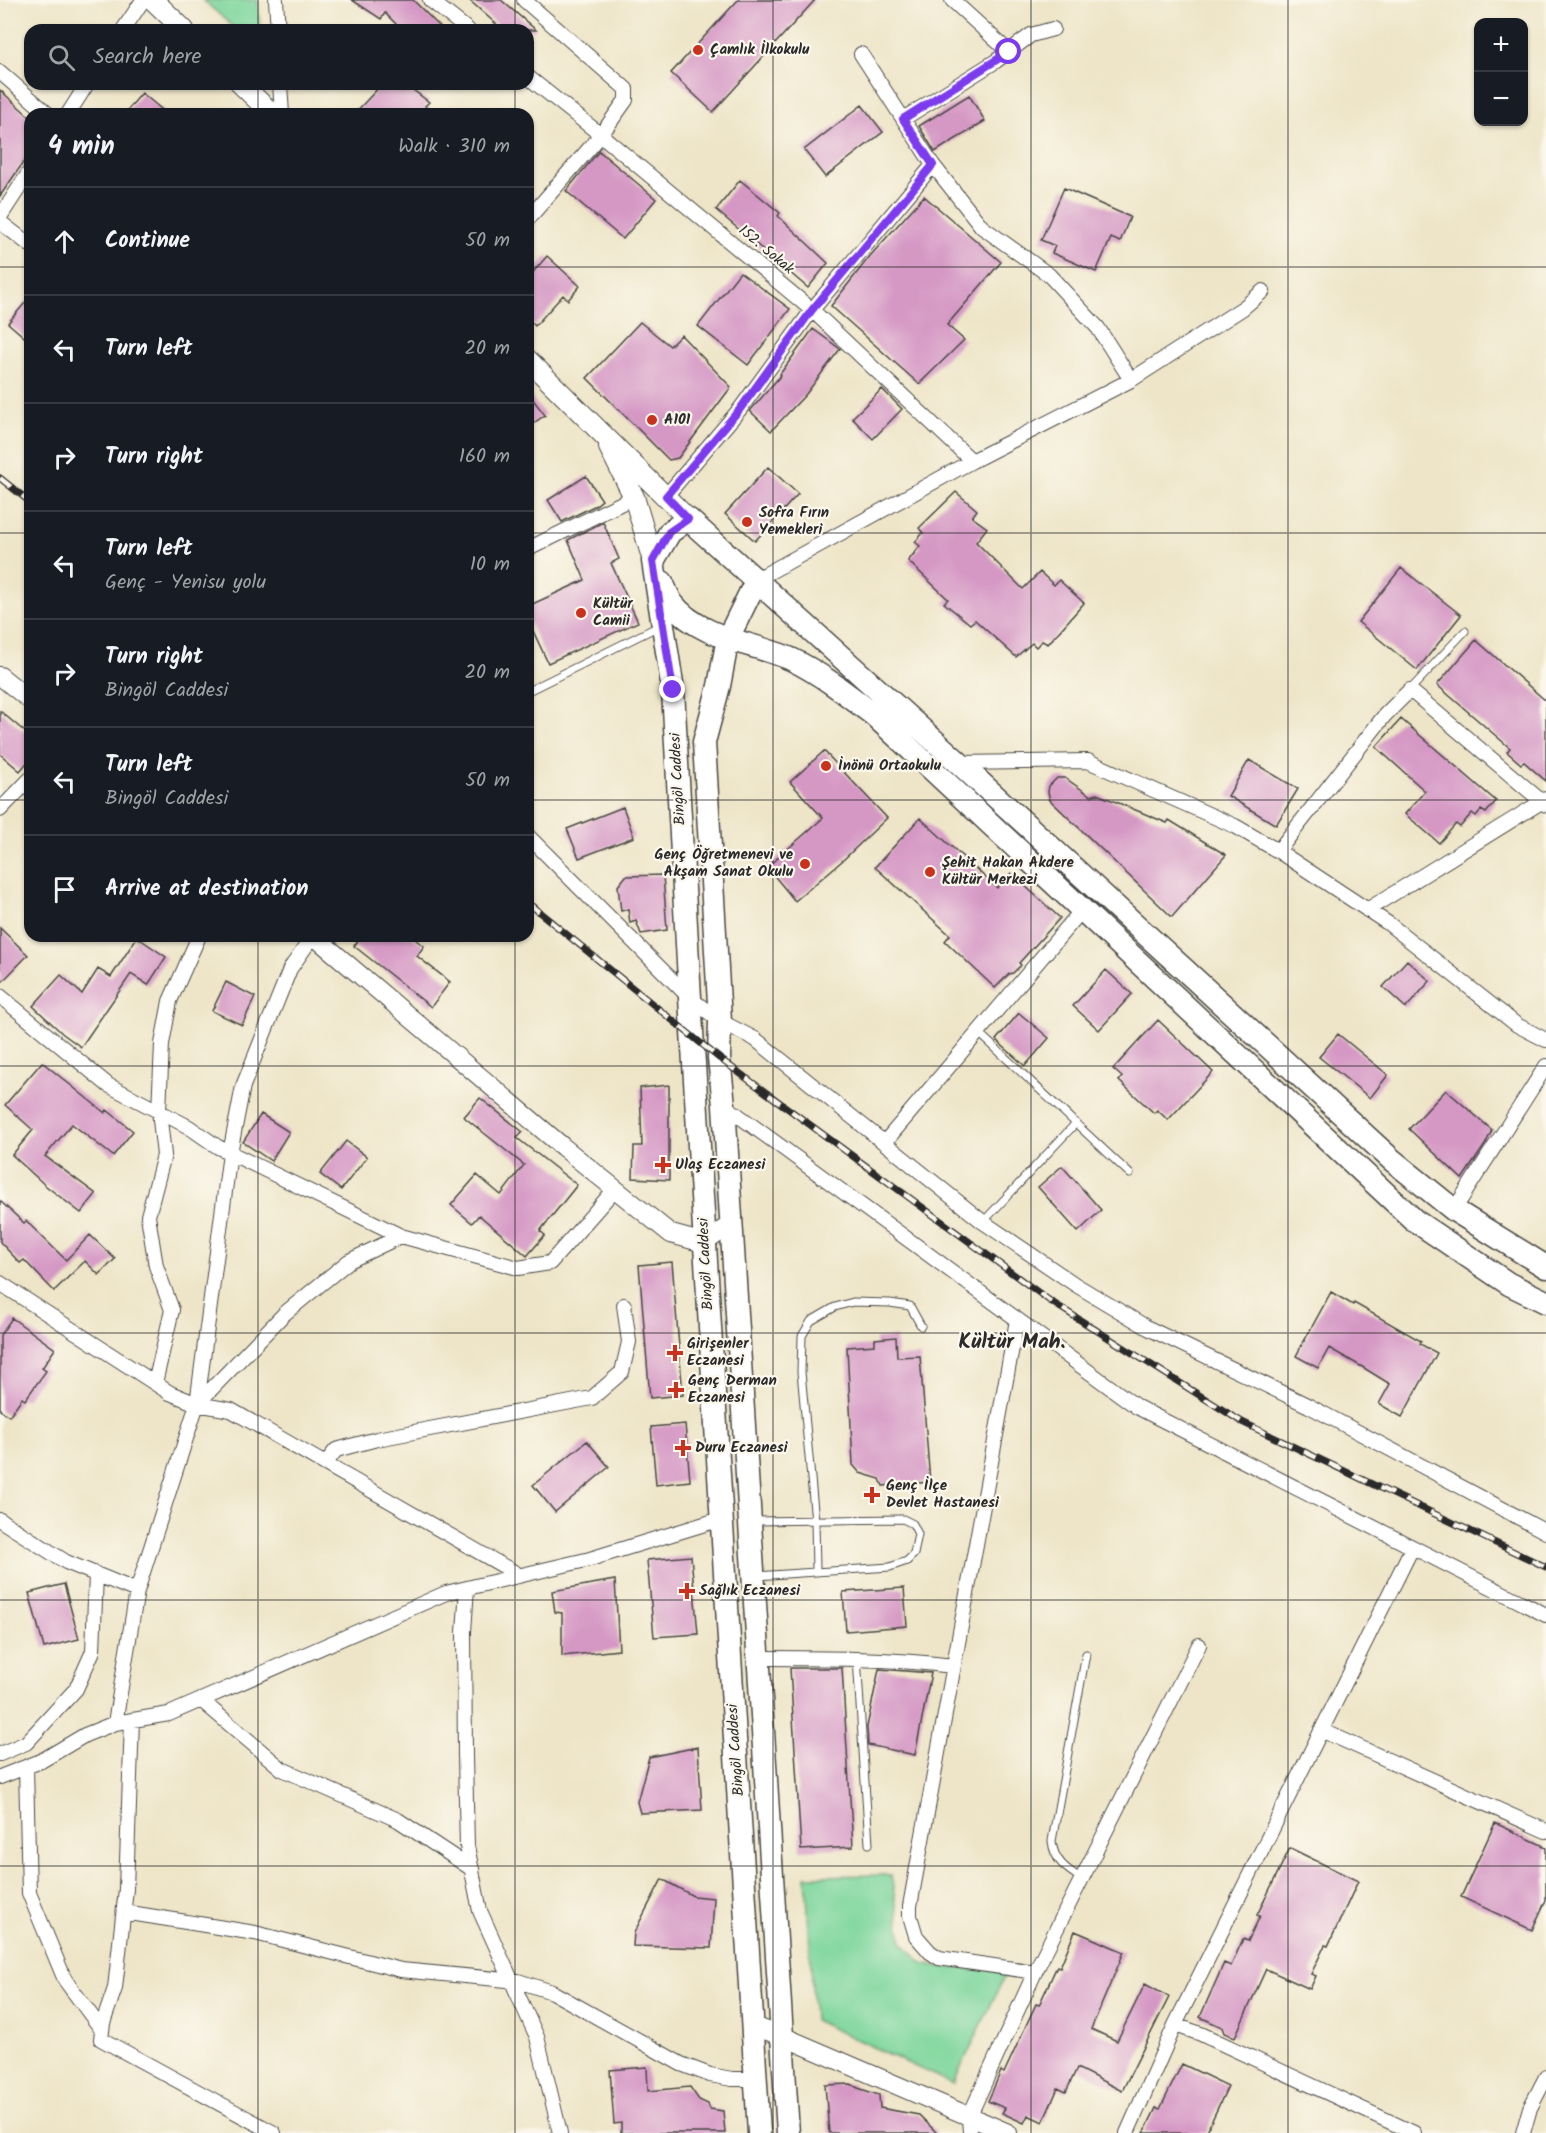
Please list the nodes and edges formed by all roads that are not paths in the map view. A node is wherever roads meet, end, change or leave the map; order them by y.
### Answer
1 (143, 0) edge
2 (153, 0) edge
3 (276, 0) edge
4 (430, 0) edge
5 (524, 0) edge
6 (952, 0) edge
7 (127, 24) edge
8 (178, 24) edge
9 (278, 24) edge
10 (460, 24) edge
11 (1053, 29) dead end
12 (1009, 52) junction
13 (861, 54) dead end
14 (0, 72) edge
15 (534, 82) edge
16 (83, 90) edge
17 (247, 90) edge
18 (280, 90) edge
19 (41, 108) edge
20 (72, 108) edge
21 (266, 108) edge
22 (282, 108) edge
23 (903, 119) junction
24 (601, 135) junction
25 (933, 165) junction
26 (24, 180) edge
27 (534, 212) edge
28 (0, 217) edge
29 (0, 222) edge
30 (24, 240) edge
31 (1263, 291) dead end
32 (812, 310) junction
33 (534, 366) edge
34 (1131, 380) junction
35 (603, 434) junction
36 (972, 461) junction
37 (666, 496) junction
38 (634, 497) junction
39 (688, 519) junction
40 (534, 546) edge
41 (653, 561) junction
42 (757, 579) junction
43 (663, 624) junction
44 (1466, 632) dead end
45 (728, 638) junction
46 (0, 676) edge
47 (534, 688) edge
48 (1410, 690) junction
49 (24, 695) edge
50 (959, 763) junction
51 (24, 785) edge
52 (1545, 802) edge
53 (0, 810) edge
54 (534, 842) edge
55 (1278, 851) junction
56 (1082, 910) junction
57 (1367, 910) junction
58 (196, 942) edge
59 (309, 942) edge
60 (320, 942) edge
61 (0, 996) edge
62 (690, 998) junction
63 (720, 1022) junction
64 (978, 1032) junction
65 (1546, 1040) edge
66 (1546, 1066) edge
67 (724, 1105) junction
68 (159, 1111) junction
69 (1076, 1123) junction
70 (884, 1143) junction
71 (230, 1153) junction
72 (1130, 1174) dead end
73 (615, 1189) junction
74 (1454, 1210) junction
75 (983, 1222) junction
76 (731, 1224) junction
77 (401, 1236) junction
78 (704, 1243) junction
79 (1546, 1267) edge
80 (0, 1282) edge
81 (1546, 1302) edge
82 (624, 1305) dead end
83 (1017, 1320) junction
84 (921, 1326) dead end
85 (155, 1383) junction
86 (197, 1404) junction
87 (325, 1464) junction
88 (721, 1519) junction
89 (0, 1520) edge
90 (750, 1521) junction
91 (815, 1521) junction
92 (1546, 1532) edge
93 (1412, 1548) junction
94 (816, 1571) junction
95 (96, 1574) junction
96 (519, 1575) junction
97 (753, 1576) junction
98 (467, 1588) junction
99 (137, 1591) junction
100 (1546, 1615) edge
101 (1199, 1645) dead end
102 (1086, 1654) dead end
103 (758, 1658) junction
104 (857, 1658) junction
105 (952, 1666) junction
106 (201, 1700) junction
107 (132, 1720) junction
108 (115, 1723) junction
109 (1322, 1731) junction
110 (0, 1754) edge
111 (26, 1767) junction
112 (0, 1777) edge
113 (1546, 1831) edge
114 (869, 1844) dead end
115 (472, 1869) junction
116 (1082, 1879) junction
117 (124, 1912) junction
118 (1035, 1972) junction
119 (510, 1980) junction
120 (1175, 2025) junction
121 (753, 2026) junction
122 (102, 2030) junction
123 (782, 2036) junction
124 (1546, 2077) edge
125 (756, 2079) junction
126 (1541, 2099) edge
127 (969, 2125) edge
128 (274, 2133) edge
129 (560, 2133) edge
130 (759, 2133) edge
131 (788, 2133) edge
132 (1008, 2133) edge
133 (1127, 2133) edge
134 (1414, 2133) edge
135 (1523, 2133) edge

1 - 7 street
2 - 8 main road
3 - 9 street
4 - 10 street
5 - 24 street
6 - 12 street
11 - 12 street
12 - 23 street
13 - 23 street
14 - 19 street
15 - 24 street, 152. Sokak
16 - 20 street
17 - 21 main road
18 - 22 street
23 - 25 street
24 - 27 street
24 - 32 street, 152. Sokak
25 - 32 street
25 - 34 street
26 - 28 street
29 - 30 street
31 - 34 street
32 - 36 street, 152. Sokak
32 - 37 street
33 - 35 main road
34 - 36 street
35 - 37 main road
35 - 38 main road
36 - 42 street
37 - 39 main road
38 - 40 street
38 - 41 main road
39 - 41 main road
39 - 42 main road
41 - 43 main road, Bingöl Caddesi
41 - 45 main road
42 - 45 main road, Bingöl Caddesi
42 - 50 main road
43 - 47 lane
43 - 62 main road, Bingöl Caddesi
44 - 48 lane
45 - 56 main road
45 - 63 main road, Bingöl Caddesi
46 - 49 street
48 - 52 street
48 - 55 street
50 - 55 street
50 - 74 main road
51 - 53 street
52 - 57 street
54 - 62 street
55 - 57 street
56 - 64 street
56 - 81 main road
57 - 65 street
58 - 68 street
59 - 71 street
60 - 73 street
61 - 68 street
62 - 63 street
62 - 78 main road, Bingöl Caddesi
63 - 67 main road, Bingöl Caddesi
63 - 70 street
64 - 69 lane
64 - 70 street
66 - 74 street
67 - 76 main road, Bingöl Caddesi
67 - 83 street
68 - 71 street
68 - 85 street
69 - 72 lane
69 - 75 lane
70 - 75 street
71 - 77 street
71 - 86 street
73 - 77 street
73 - 78 street
74 - 79 main road
75 - 92 street
76 - 78 street
76 - 90 main road, Bingöl Caddesi
77 - 86 street
78 - 88 main road, Bingöl Caddesi
80 - 85 street
82 - 87 street
83 - 93 street
83 - 105 street
84 - 91 lane
85 - 86 street
86 - 87 street
86 - 99 street
87 - 96 street
88 - 96 street
88 - 121 main road, Bingöl Caddesi
89 - 95 street
90 - 91 lane
90 - 97 main road, Bingöl Caddesi
91 - 94 lane
91 - 94 lane
93 - 100 street
93 - 109 street
94 - 97 lane
95 - 99 street
95 - 110 street
96 - 98 street
97 - 103 main road, Bingöl Caddesi
98 - 106 street
98 - 115 street
99 - 108 street
101 - 116 street
102 - 116 lane
103 - 104 street
103 - 123 main road, Bingöl Caddesi
104 - 105 street
104 - 114 lane
105 - 118 street
106 - 107 street
106 - 115 street
107 - 108 street
107 - 117 street
108 - 111 street
109 - 113 street
109 - 120 street
111 - 112 street
111 - 122 street
115 - 119 street
116 - 118 street
117 - 119 street
117 - 122 street
118 - 127 street
119 - 125 street
119 - 129 street
120 - 133 street
120 - 134 street
121 - 123 street
121 - 125 main road, Bingöl Caddesi
122 - 128 street
123 - 127 street
123 - 131 main road, Bingöl Caddesi
124 - 126 street
125 - 130 main road, Bingöl Caddesi
126 - 135 street
127 - 132 street

